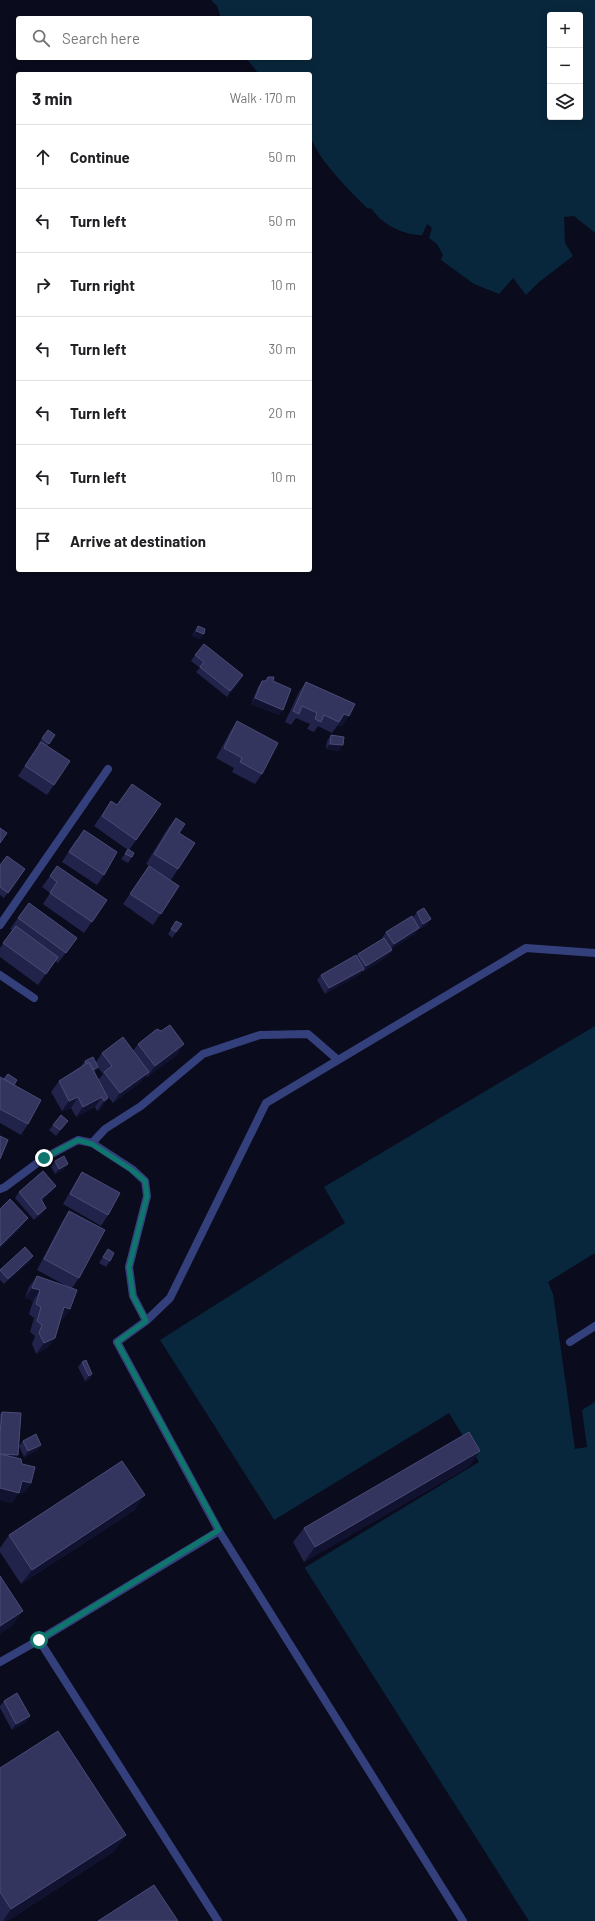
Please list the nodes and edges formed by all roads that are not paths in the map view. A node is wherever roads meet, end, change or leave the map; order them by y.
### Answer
1 (108, 769) dead end
2 (0, 925) edge
3 (595, 953) edge
4 (0, 975) edge
5 (34, 998) dead end
6 (338, 1060) junction
7 (92, 1144) junction
8 (0, 1189) edge
9 (146, 1321) junction
10 (595, 1326) edge
11 (570, 1342) dead end
12 (219, 1530) junction
13 (39, 1640) junction
14 (0, 1662) edge
15 (218, 1921) edge
16 (463, 1921) edge

1 - 2 street
3 - 6 street
4 - 5 street
6 - 7 street
6 - 9 street
7 - 8 street
7 - 9 street
9 - 12 street
10 - 11 street
12 - 13 street
12 - 16 street
13 - 14 street
13 - 15 street

